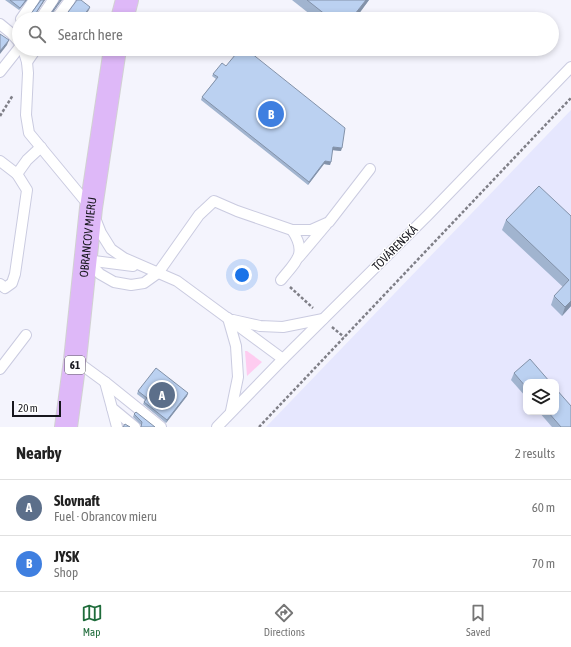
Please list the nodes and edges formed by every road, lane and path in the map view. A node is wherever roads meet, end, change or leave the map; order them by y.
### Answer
1 (34, 0) edge
2 (53, 0) edge
3 (70, 0) edge
4 (126, 0) edge
5 (26, 12) edge
6 (45, 12) edge
7 (61, 12) edge
8 (123, 12) edge
9 (0, 24) edge
10 (11, 33) edge
11 (13, 56) edge
12 (25, 56) edge
13 (31, 56) edge
14 (114, 56) edge
15 (26, 62) junction
16 (571, 67) edge
17 (0, 72) edge
18 (571, 98) edge
19 (41, 147) junction
20 (0, 161) edge
21 (370, 169) dead end
22 (18, 174) junction
23 (91, 208) junction
24 (329, 222) junction
25 (292, 230) junction
26 (86, 260) junction
27 (297, 260) junction
28 (141, 266) junction
29 (158, 274) junction
30 (281, 280) dead end
31 (2, 289) edge
32 (298, 294) dead end
33 (312, 308) dead end
34 (228, 318) junction
35 (327, 322) junction
36 (26, 335) dead end
37 (344, 337) junction
38 (283, 359) junction
39 (75, 360) junction
40 (0, 369) edge
41 (105, 382) junction
42 (112, 408) junction
43 (231, 412) junction
44 (66, 427) edge
45 (117, 427) edge
46 (135, 427) edge
47 (161, 427) edge
48 (217, 427) edge
49 (259, 427) edge

1 - 5 lane
2 - 6 lane
3 - 7 lane
4 - 8 main road
9 - 10 lane
11 - 17 lane
12 - 15 lane
13 - 15 lane
14 - 23 main road, OBRANCOV MIERU / 61
15 - 19 lane
16 - 35 lane, TOVÁRENSKÁ
18 - 37 path
19 - 22 lane
19 - 23 lane
20 - 22 lane
21 - 24 lane
22 - 31 lane
23 - 26 main road, OBRANCOV MIERU / 61
23 - 28 lane
24 - 25 lane
24 - 27 lane
25 - 27 lane
25 - 29 lane
26 - 28 lane
26 - 29 lane
26 - 39 main road, OBRANCOV MIERU / 61
27 - 30 lane
28 - 29 lane
29 - 34 lane
32 - 33 path
34 - 35 lane
34 - 38 lane
34 - 43 lane
35 - 37 path
35 - 38 lane, TOVÁRENSKÁ
36 - 40 lane
37 - 49 path
38 - 43 lane, TOVÁRENSKÁ
39 - 41 lane
39 - 44 main road, OBRANCOV MIERU / 61
41 - 42 lane
41 - 47 lane
42 - 45 lane
42 - 46 lane
43 - 48 lane, TOVÁRENSKÁ

